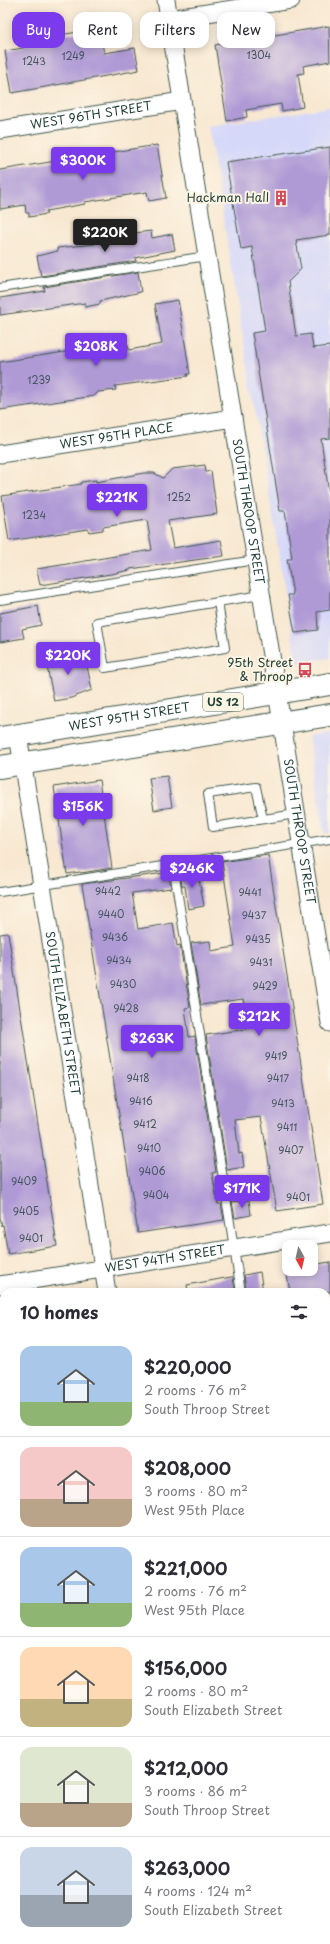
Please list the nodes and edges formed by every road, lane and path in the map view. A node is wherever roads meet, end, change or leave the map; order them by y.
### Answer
1 (166, 0) edge
2 (291, 0) edge
3 (167, 12) edge
4 (209, 13) edge
5 (173, 48) edge
6 (182, 101) junction
7 (0, 130) edge
8 (207, 256) junction
9 (0, 288) edge
10 (233, 418) junction
11 (0, 454) edge
12 (256, 560) junction
13 (261, 595) junction
14 (0, 600) edge
15 (218, 602) junction
16 (330, 684) edge
17 (277, 693) junction
18 (329, 717) edge
19 (282, 722) junction
20 (9, 736) edge
21 (23, 763) junction
22 (0, 767) edge
23 (296, 814) junction
24 (263, 819) junction
25 (330, 839) edge
26 (301, 844) junction
27 (173, 864) junction
28 (42, 885) junction
29 (0, 892) edge
30 (330, 1023) edge
31 (330, 1233) edge
32 (234, 1248) junction
33 (103, 1268) junction
34 (0, 1285) edge
35 (106, 1288) edge
36 (240, 1288) edge

1 - 3 street, SOUTH THROOP STREET
2 - 4 street
5 - 6 street, SOUTH THROOP STREET
6 - 7 street, WEST 96TH STREET
6 - 8 street, SOUTH THROOP STREET
8 - 9 lane
8 - 10 street, SOUTH THROOP STREET
10 - 11 street, WEST 95TH PLACE
10 - 12 street, SOUTH THROOP STREET
12 - 13 street, SOUTH THROOP STREET
12 - 14 lane
13 - 15 lane
13 - 17 street, SOUTH THROOP STREET
15 - 15 lane
16 - 17 main road, WEST 95TH STREET / US 12
17 - 19 street, SOUTH THROOP STREET
17 - 20 main road, WEST 95TH STREET / US 12
18 - 19 main road, US 12
19 - 21 main road, US 12
19 - 23 street, SOUTH THROOP STREET
20 - 21 street, SOUTH ELIZABETH STREET
21 - 22 main road, US 12
21 - 28 street, SOUTH ELIZABETH STREET
23 - 24 lane
23 - 26 street, SOUTH THROOP STREET
24 - 24 lane
25 - 26 lane
26 - 27 lane
26 - 30 street, SOUTH THROOP STREET
27 - 28 lane
27 - 32 lane
28 - 29 lane
28 - 33 street, SOUTH ELIZABETH STREET
31 - 32 street, WEST 94TH STREET
32 - 33 street, WEST 94TH STREET
32 - 36 lane
33 - 34 street, WEST 94TH STREET
33 - 35 street, SOUTH ELIZABETH STREET

